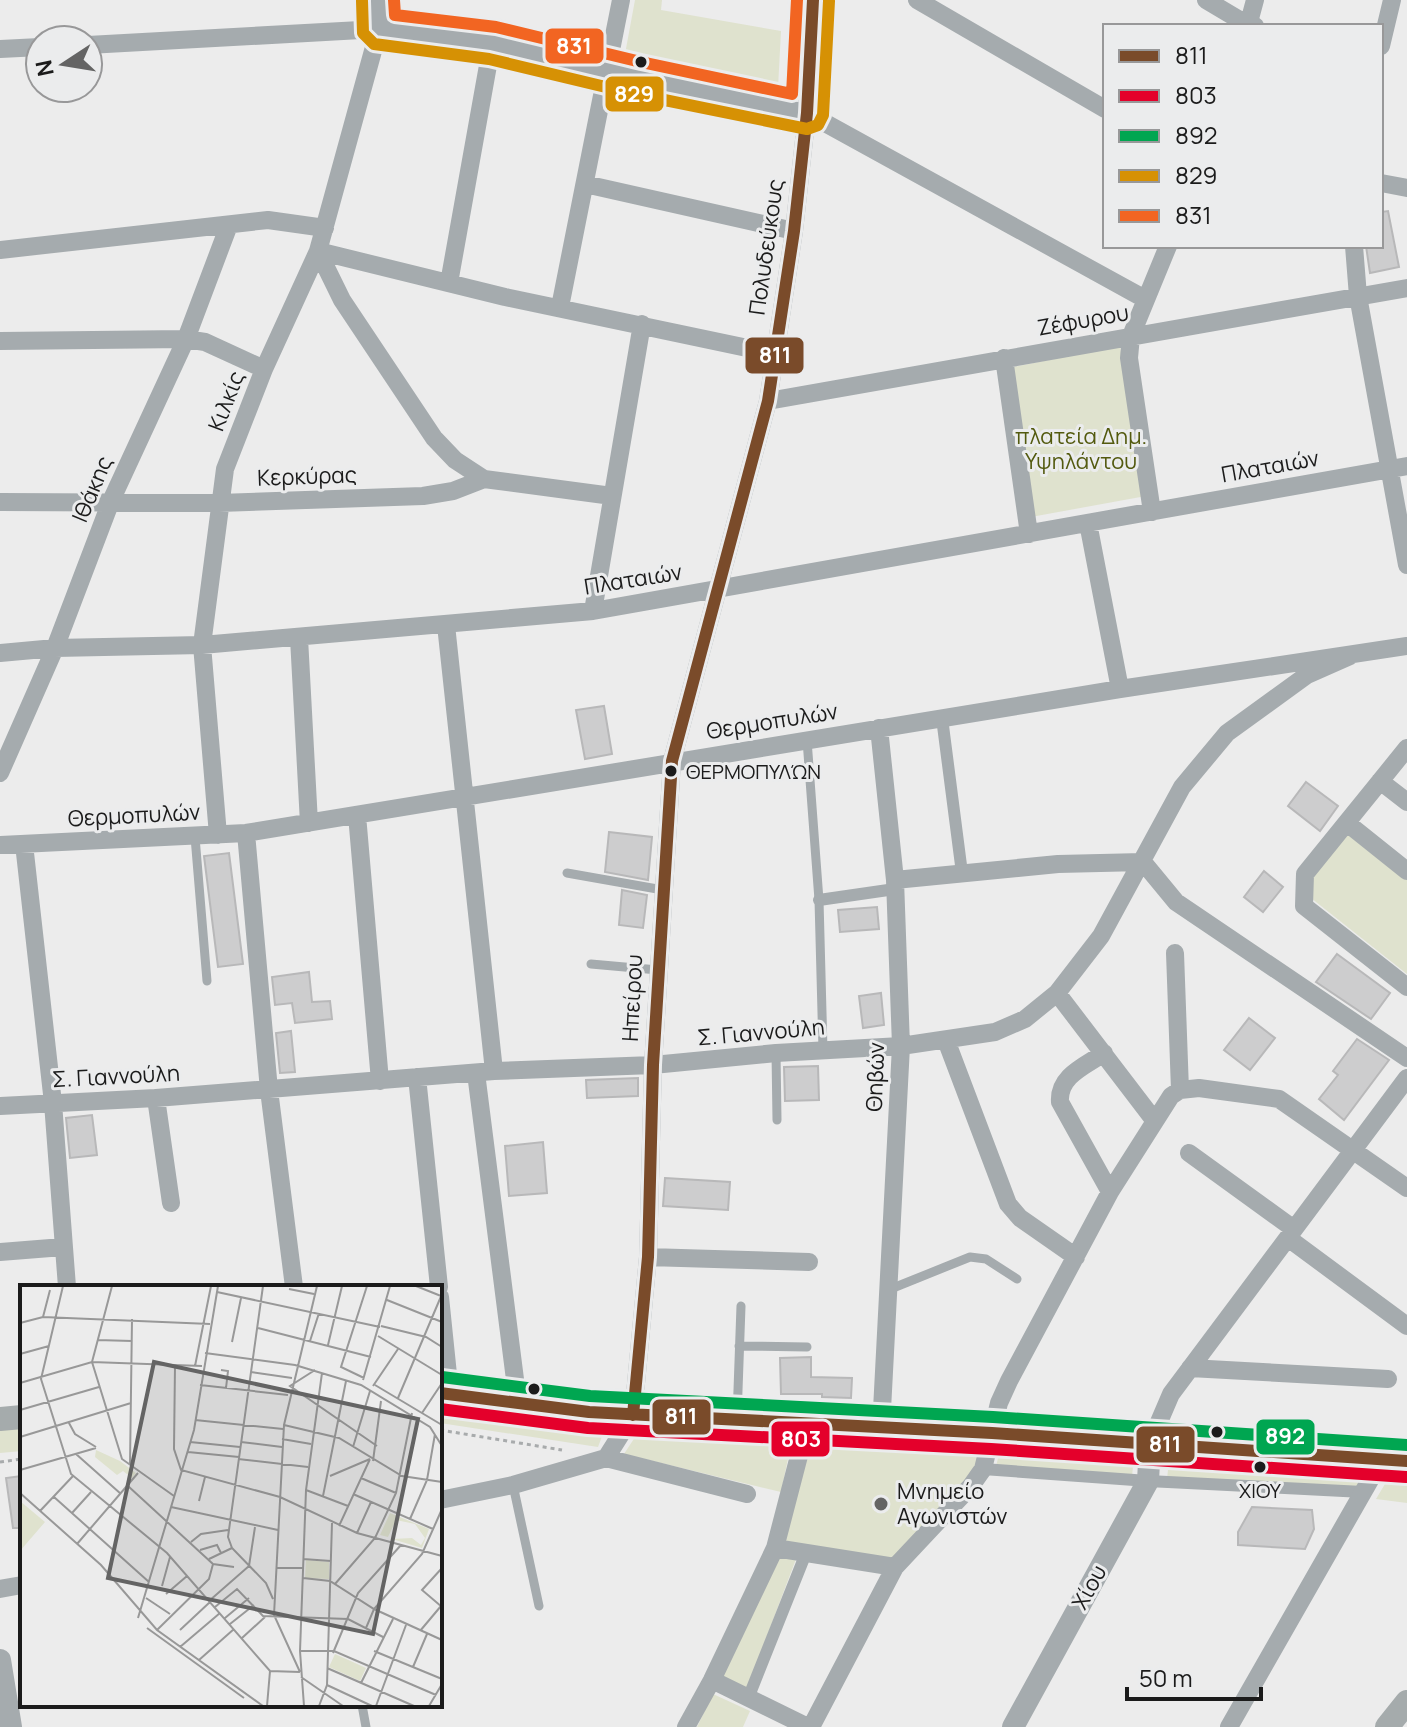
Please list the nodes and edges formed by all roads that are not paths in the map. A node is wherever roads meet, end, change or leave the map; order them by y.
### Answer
1 (378, 0) edge
2 (621, 0) edge
3 (813, 0) edge
4 (917, 0) edge
5 (1206, 0) edge
6 (1255, 0) edge
7 (1392, 0) edge
8 (1247, 24) edge
9 (1250, 24) edge
10 (379, 29) junction
11 (1383, 38) edge
12 (492, 43) junction
13 (104, 44) edge
14 (24, 48) edge
15 (0, 49) edge
16 (609, 71) junction
17 (1103, 108) edge
18 (807, 113) junction
19 (1383, 183) edge
20 (585, 184) junction
21 (1407, 188) edge
22 (229, 225) junction
23 (325, 228) junction
24 (794, 231) junction
25 (1167, 248) edge
26 (1354, 248) edge
27 (0, 250) edge
28 (318, 251) junction
29 (449, 283) junction
30 (1407, 288) edge
31 (1358, 296) junction
32 (1145, 299) junction
33 (560, 307) junction
34 (642, 324) junction
35 (1131, 336) junction
36 (186, 339) junction
37 (0, 341) edge
38 (776, 354) junction
39 (1004, 358) junction
40 (264, 369) junction
41 (768, 401) junction
42 (1398, 467) edge
43 (484, 479) junction
44 (612, 496) junction
45 (111, 501) junction
46 (0, 502) edge
47 (219, 503) junction
48 (1152, 512) junction
49 (1088, 523) junction
50 (1029, 534) junction
51 (1407, 565) edge
52 (718, 590) junction
53 (593, 611) junction
54 (446, 625) junction
55 (299, 638) junction
56 (202, 645) junction
57 (1407, 646) edge
58 (55, 648) junction
59 (0, 653) edge
60 (1350, 656) junction
61 (1120, 689) junction
62 (942, 718) junction
63 (879, 728) junction
64 (807, 740) junction
65 (1407, 748) edge
66 (672, 761) junction
67 (0, 773) edge
68 (1380, 781) junction
69 (463, 798) junction
70 (1407, 802) edge
71 (357, 815) junction
72 (309, 823) junction
73 (1347, 823) junction
74 (246, 833) junction
75 (218, 835) junction
76 (195, 837) junction
77 (24, 844) junction
78 (0, 845) edge
79 (1143, 862) junction
80 (1407, 871) edge
81 (567, 873) dead end
82 (962, 873) junction
83 (895, 884) junction
84 (663, 890) junction
85 (819, 900) junction
86 (1175, 953) dead end
87 (591, 964) dead end
88 (658, 970) junction
89 (207, 981) dead end
90 (1407, 987) edge
91 (1057, 993) junction
92 (946, 1040) junction
93 (901, 1046) junction
94 (823, 1050) junction
95 (776, 1053) junction
96 (1104, 1053) junction
97 (1407, 1058) edge
98 (653, 1065) junction
99 (485, 1072) junction
100 (417, 1077) junction
101 (1407, 1078) edge
102 (380, 1081) junction
103 (269, 1090) junction
104 (1180, 1090) junction
105 (156, 1098) junction
106 (53, 1103) junction
107 (0, 1106) edge
108 (777, 1120) dead end
109 (1154, 1120) junction
110 (1354, 1149) junction
111 (1189, 1153) dead end
112 (1407, 1188) edge
113 (1110, 1192) junction
114 (171, 1203) dead end
115 (1291, 1234) junction
116 (63, 1247) junction
117 (0, 1252) edge
118 (648, 1257) junction
119 (1076, 1257) junction
120 (809, 1262) dead end
121 (1017, 1279) dead end
122 (67, 1285) edge
123 (294, 1285) edge
124 (439, 1285) edge
125 (888, 1290) junction
126 (741, 1306) dead end
127 (1407, 1326) edge
128 (442, 1336) edge
129 (739, 1346) junction
130 (807, 1347) dead end
131 (1190, 1368) junction
132 (1388, 1379) dead end
133 (445, 1394) edge
134 (518, 1403) junction
135 (633, 1415) junction
136 (20, 1417) edge
137 (0, 1419) edge
138 (737, 1421) junction
139 (807, 1425) junction
140 (881, 1429) junction
141 (992, 1433) junction
142 (1150, 1443) junction
143 (606, 1458) junction
144 (1382, 1459) junction
145 (1407, 1461) edge
146 (983, 1469) junction
147 (1148, 1481) junction
148 (513, 1485) junction
149 (1363, 1492) junction
150 (747, 1494) dead end
151 (442, 1500) edge
152 (775, 1548) junction
153 (806, 1553) junction
154 (895, 1567) junction
155 (20, 1585) edge
156 (0, 1589) edge
157 (539, 1606) dead end
158 (0, 1660) edge
159 (712, 1680) junction
160 (749, 1696) junction
161 (1407, 1702) edge
162 (362, 1707) edge
163 (11, 1727) edge
164 (366, 1727) edge
165 (686, 1727) edge
166 (810, 1727) edge
167 (1013, 1727) edge
168 (1229, 1727) edge
169 (1387, 1727) edge

1 - 10 street, Κιλκίς
2 - 16 street
3 - 18 street, Πολυδεύκους
4 - 17 street
5 - 8 street
6 - 9 street
7 - 11 street
10 - 12 street
10 - 13 street
10 - 23 street, Κιλκίς
12 - 16 street
12 - 29 street
14 - 15 street
16 - 18 street
16 - 20 street
18 - 24 street, Πολυδεύκους
18 - 32 street
19 - 21 street
20 - 24 street
20 - 33 street
22 - 23 street
22 - 27 street
22 - 36 street, Ιθάκης
23 - 28 street, Κιλκίς
24 - 38 street, Πολυδεύκους
25 - 32 street
26 - 31 street
28 - 29 street
28 - 40 street, Κιλκίς
28 - 43 street
29 - 33 street
30 - 31 street, Ζέφυρου
31 - 35 street, Ζέφυρου
31 - 42 street
32 - 35 street
33 - 34 street
34 - 38 street
34 - 44 street
35 - 39 street, Ζέφυρου
35 - 48 street
36 - 37 street
36 - 40 street
36 - 45 street, Ιθάκης
38 - 41 street, Πολυδεύκους
39 - 41 street, Ζέφυρου
39 - 50 street
40 - 47 street, Κιλκίς
41 - 52 street, Πολυδεύκους
42 - 48 street, Πλαταιών
42 - 51 street
43 - 44 street, Κερκύρας
43 - 47 street, Κερκύρας
44 - 53 street
45 - 46 street, Κερκύρας
45 - 47 street, Κερκύρας
45 - 58 street, Ιθάκης
47 - 56 street, Κιλκίς
48 - 49 street, Πλαταιών
49 - 50 street, Πλαταιών
49 - 61 street
50 - 52 street, Πλαταιών
52 - 53 street, Πλαταιών
52 - 66 street, Ηπείρου
53 - 54 street, Πλαταιών
54 - 55 street, Πλαταιών
54 - 69 street
55 - 56 street, Πλαταιών
55 - 72 street
56 - 58 street, Πλαταιών
56 - 75 street, Κιλκίς
57 - 60 street, Θερμοπυλών
58 - 59 street, Πλαταιών
58 - 67 street, Ιθάκης
60 - 61 street, Θερμοπυλών
60 - 79 street, Σ. Γιαννούλη
61 - 62 street, Θερμοπυλών
62 - 63 street, Θερμοπυλών
62 - 82 street
63 - 64 street, Θερμοπυλών
63 - 83 street, Θηβών
64 - 66 street, Θερμοπυλών
64 - 85 lane
65 - 68 street
66 - 69 street, Θερμοπυλών
66 - 84 street, Ηπείρου
68 - 70 street
68 - 73 street
69 - 71 street, Θερμοπυλών
69 - 99 street
71 - 72 street, Θερμοπυλών
71 - 102 street
72 - 74 street, Θερμοπυλών
73 - 80 street
73 - 90 street
74 - 75 street, Θερμοπυλών
74 - 103 street
75 - 76 street, Θερμοπυλών
76 - 77 street, Θερμοπυλών
76 - 89 lane
77 - 78 street, Θερμοπυλών
77 - 106 street
79 - 82 street
79 - 91 street, Σ. Γιαννούλη
79 - 97 street
81 - 84 lane
82 - 83 street
83 - 85 street
83 - 93 street, Θηβών
84 - 88 street, Ηπείρου
85 - 94 lane
86 - 104 street
87 - 88 lane
88 - 98 street, Ηπείρου
91 - 92 street, Σ. Γιαννούλη
91 - 96 street
92 - 93 street, Σ. Γιαννούλη
92 - 119 street
93 - 94 street, Σ. Γιαννούλη
93 - 125 street, Θηβών
94 - 95 street, Σ. Γιαννούλη
95 - 98 street, Σ. Γιαννούλη
95 - 108 lane
96 - 109 street
96 - 113 street
98 - 99 street, Σ. Γιαννούλη
98 - 118 street, Ηπείρου
99 - 100 street, Σ. Γιαννούλη
99 - 134 street
100 - 102 street, Σ. Γιαννούλη
100 - 124 street
101 - 110 street
102 - 103 street, Σ. Γιαννούλη
103 - 105 street, Σ. Γιαννούλη
103 - 123 street
104 - 109 street
104 - 110 street
105 - 106 street, Σ. Γιαννούλη
105 - 114 street
106 - 107 street, Σ. Γιαννούλη
106 - 116 street
109 - 113 street
110 - 112 street
110 - 115 street
111 - 115 street
113 - 119 street
115 - 127 street
115 - 131 street
116 - 117 street
116 - 122 street
118 - 120 street
118 - 135 street, Ηπείρου
119 - 141 street
121 - 125 lane
125 - 140 street, Θηβών
126 - 129 lane
128 - 133 street
129 - 130 lane
129 - 138 lane
131 - 132 street
131 - 142 street
133 - 134 main road
134 - 135 main road
135 - 138 main road
135 - 143 street
136 - 137 main road
138 - 139 main road
139 - 140 main road
139 - 152 street
140 - 141 main road
141 - 142 main road
141 - 146 street
142 - 144 main road
142 - 147 street, Χίου
143 - 148 street
143 - 150 street
144 - 145 main road
144 - 149 street
146 - 147 street
146 - 154 street
147 - 149 street
147 - 167 street, Χίου
148 - 151 street
148 - 157 lane
149 - 168 street
152 - 153 street
152 - 159 street
153 - 154 street
153 - 160 street
154 - 166 street
155 - 156 street
158 - 163 street
159 - 160 street
159 - 165 street
160 - 166 street
161 - 169 main road
162 - 164 lane

